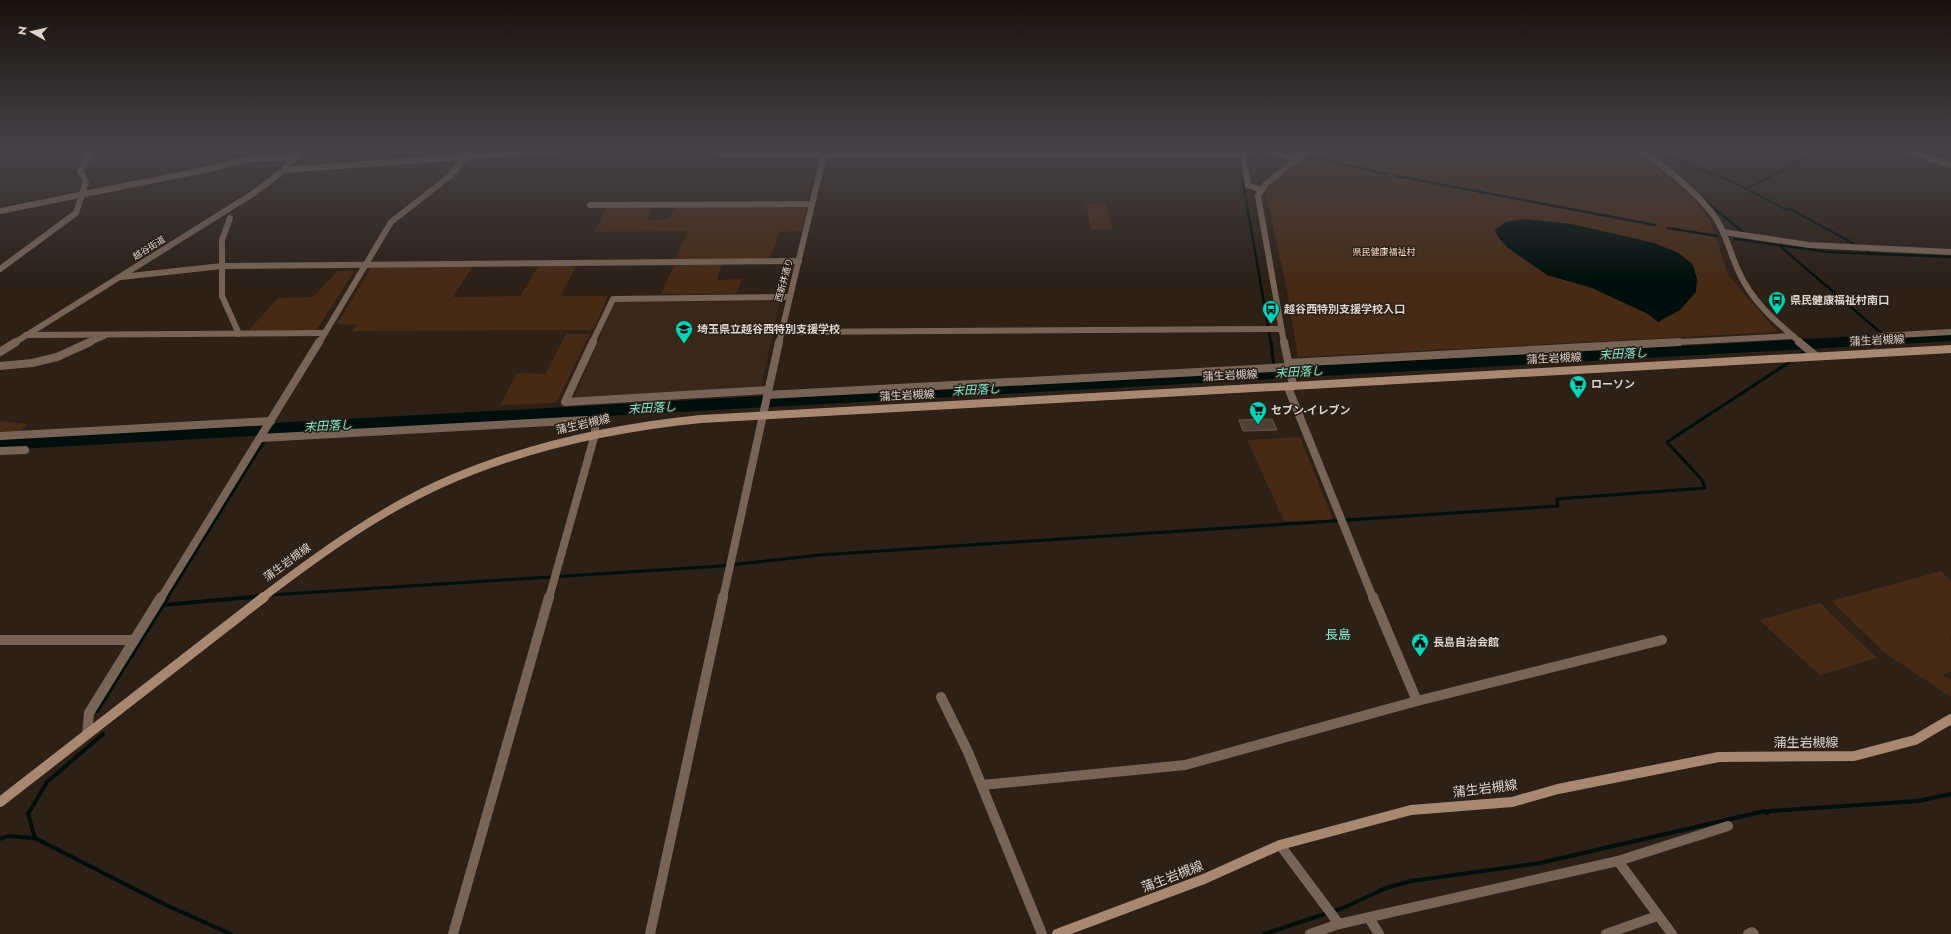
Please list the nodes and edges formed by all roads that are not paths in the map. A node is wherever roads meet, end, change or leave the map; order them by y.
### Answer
1 (82, 194) joint
2 (253, 194) edge
3 (427, 194) edge
4 (814, 194) edge
5 (1259, 194) edge
6 (1691, 194) edge
7 (812, 204) junction
8 (590, 205) dead end
9 (0, 210) edge
10 (230, 218) dead end
11 (1723, 232) junction
12 (1951, 252) edge
13 (799, 261) junction
14 (367, 265) junction
15 (222, 266) junction
16 (0, 269) edge
17 (121, 277) junction
18 (789, 297) junction
19 (1281, 329) junction
20 (781, 332) junction
21 (1951, 332) edge
22 (325, 333) junction
23 (239, 334) junction
24 (26, 335) junction
25 (107, 335) junction
26 (1793, 336) junction
27 (1880, 336) dead end
28 (1951, 349) edge
29 (0, 352) edge
30 (1816, 356) junction
31 (1288, 365) junction
32 (0, 366) edge
33 (1293, 385) junction
34 (767, 392) junction
35 (763, 416) junction
36 (271, 421) junction
37 (595, 434) junction
38 (0, 436) edge
39 (261, 438) junction
40 (25, 450) dead end
41 (0, 451) edge
42 (0, 640) edge
43 (134, 640) junction
44 (1662, 640) dead end
45 (941, 697) dead end
46 (1417, 701) junction
47 (1951, 719) edge
48 (87, 734) junction
49 (982, 785) junction
50 (0, 802) edge
51 (1728, 826) dead end
52 (1280, 845) junction
53 (1618, 861) junction
54 (1657, 916) junction
55 (1369, 918) junction
56 (1339, 924) junction
57 (453, 934) edge
58 (650, 934) edge
59 (1042, 934) edge
60 (1057, 934) edge
61 (1310, 934) edge
62 (1379, 934) edge
63 (1606, 934) edge
64 (1672, 934) edge
65 (1748, 934) edge
66 (1754, 934) edge

1 - 9 street
1 - 16 street
2 - 17 street, 越谷街道
3 - 14 street
4 - 7 street, 西新井通り
5 - 19 street
6 - 11 street
7 - 8 street
7 - 13 street, 西新井通り
10 - 15 street
11 - 12 street
11 - 26 street
13 - 14 street
13 - 18 street, 西新井通り
14 - 15 street
14 - 22 street
15 - 17 street
15 - 23 street
17 - 24 street, 越谷街道
18 - 20 street, 西新井通り
18 - 34 street
19 - 20 street
19 - 31 street
20 - 34 street, 西新井通り
21 - 27 street
22 - 23 street
22 - 36 street
23 - 25 street
24 - 25 street
24 - 29 street, 越谷街道
25 - 32 street
26 - 30 street
26 - 31 street
28 - 30 main road, 蒲生岩槻線
30 - 33 main road, 蒲生岩槻線
31 - 33 street
31 - 34 street
33 - 35 main road, 蒲生岩槻線
33 - 46 street
34 - 35 street, 西新井通り
35 - 37 main road, 蒲生岩槻線
35 - 58 street, 西新井通り
36 - 38 street
36 - 39 street
37 - 39 street
37 - 48 main road, 蒲生岩槻線
37 - 57 street
39 - 43 street
40 - 41 street
42 - 43 street
43 - 48 street
44 - 46 street
45 - 49 street
46 - 49 street
47 - 52 main road, 蒲生岩槻線
48 - 50 main road, 蒲生岩槻線
49 - 59 street
51 - 53 street
52 - 56 street
52 - 60 main road, 蒲生岩槻線
53 - 54 street
53 - 55 street
54 - 63 street
54 - 64 street
55 - 56 street
55 - 62 street
56 - 61 street
65 - 66 street

